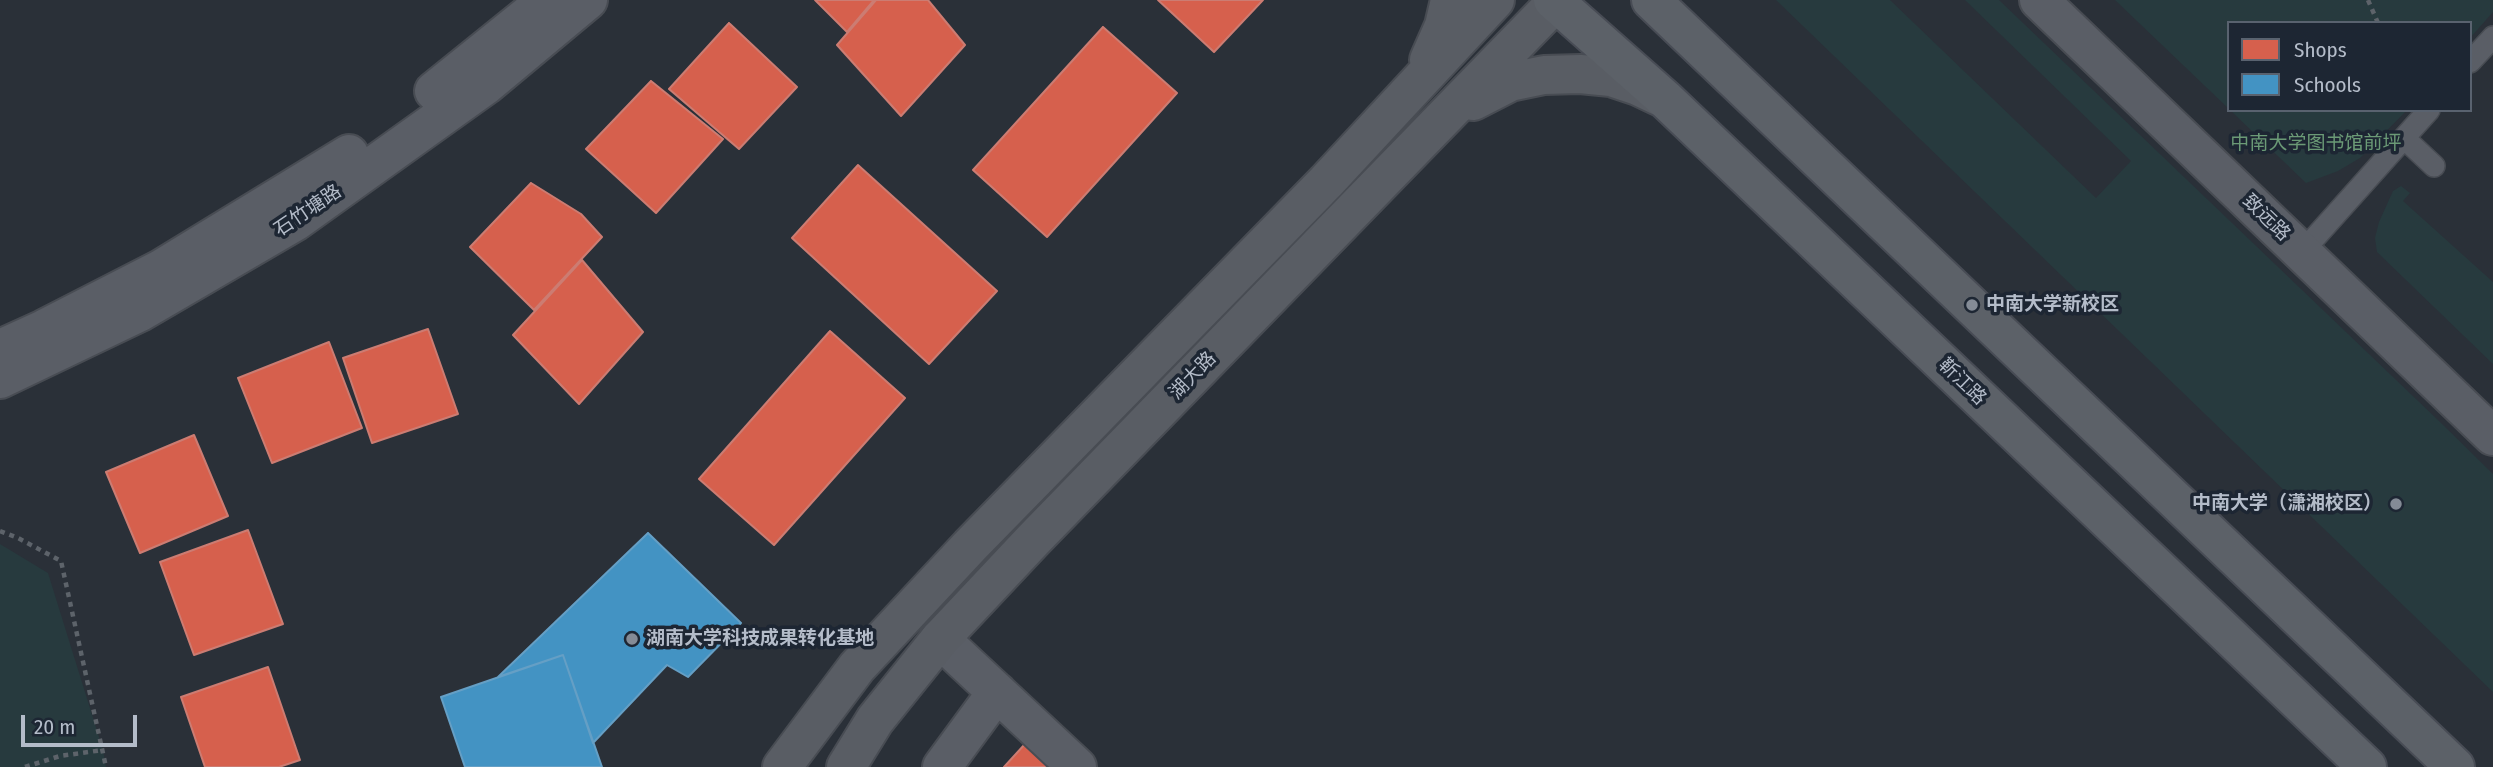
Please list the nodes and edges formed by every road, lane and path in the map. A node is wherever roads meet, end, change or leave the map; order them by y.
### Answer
1 (547, 0) edge
2 (588, 0) edge
3 (1450, 0) edge
4 (1495, 0) edge
5 (1651, 0) edge
6 (2039, 0) edge
7 (2070, 0) edge
8 (2368, 0) edge
9 (1556, 1) edge
10 (2377, 21) edge
11 (1410, 90) junction
12 (1666, 100) junction
13 (2427, 112) edge
14 (1442, 121) junction
15 (2404, 138) junction
16 (2434, 166) dead end
17 (2308, 245) junction
18 (0, 349) edge
19 (0, 379) edge
20 (2493, 408) edge
21 (2493, 436) edge
22 (0, 531) edge
23 (940, 639) junction
24 (997, 692) junction
25 (103, 750) junction
26 (25, 767) edge
27 (106, 767) edge
28 (782, 767) edge
29 (846, 767) edge
30 (942, 767) edge
31 (1077, 767) edge
32 (2367, 767) edge
33 (2455, 767) edge

1 - 18 street, 石竹塘路
2 - 19 street, 石竹塘路
3 - 11 main road
4 - 11 main road
5 - 33 main road
6 - 17 street, 致远路
7 - 17 street
8 - 10 path
9 - 12 main road, 靳江路
9 - 14 main road, 湖大路
11 - 28 main road
12 - 14 main road
12 - 32 main road, 靳江路
13 - 15 lane
14 - 23 main road, 湖大路
15 - 16 lane
15 - 17 lane
17 - 20 street
17 - 21 street, 致远路
22 - 25 path
23 - 24 street
23 - 29 main road, 湖大路
24 - 30 street
24 - 31 street
25 - 26 path
25 - 27 path

